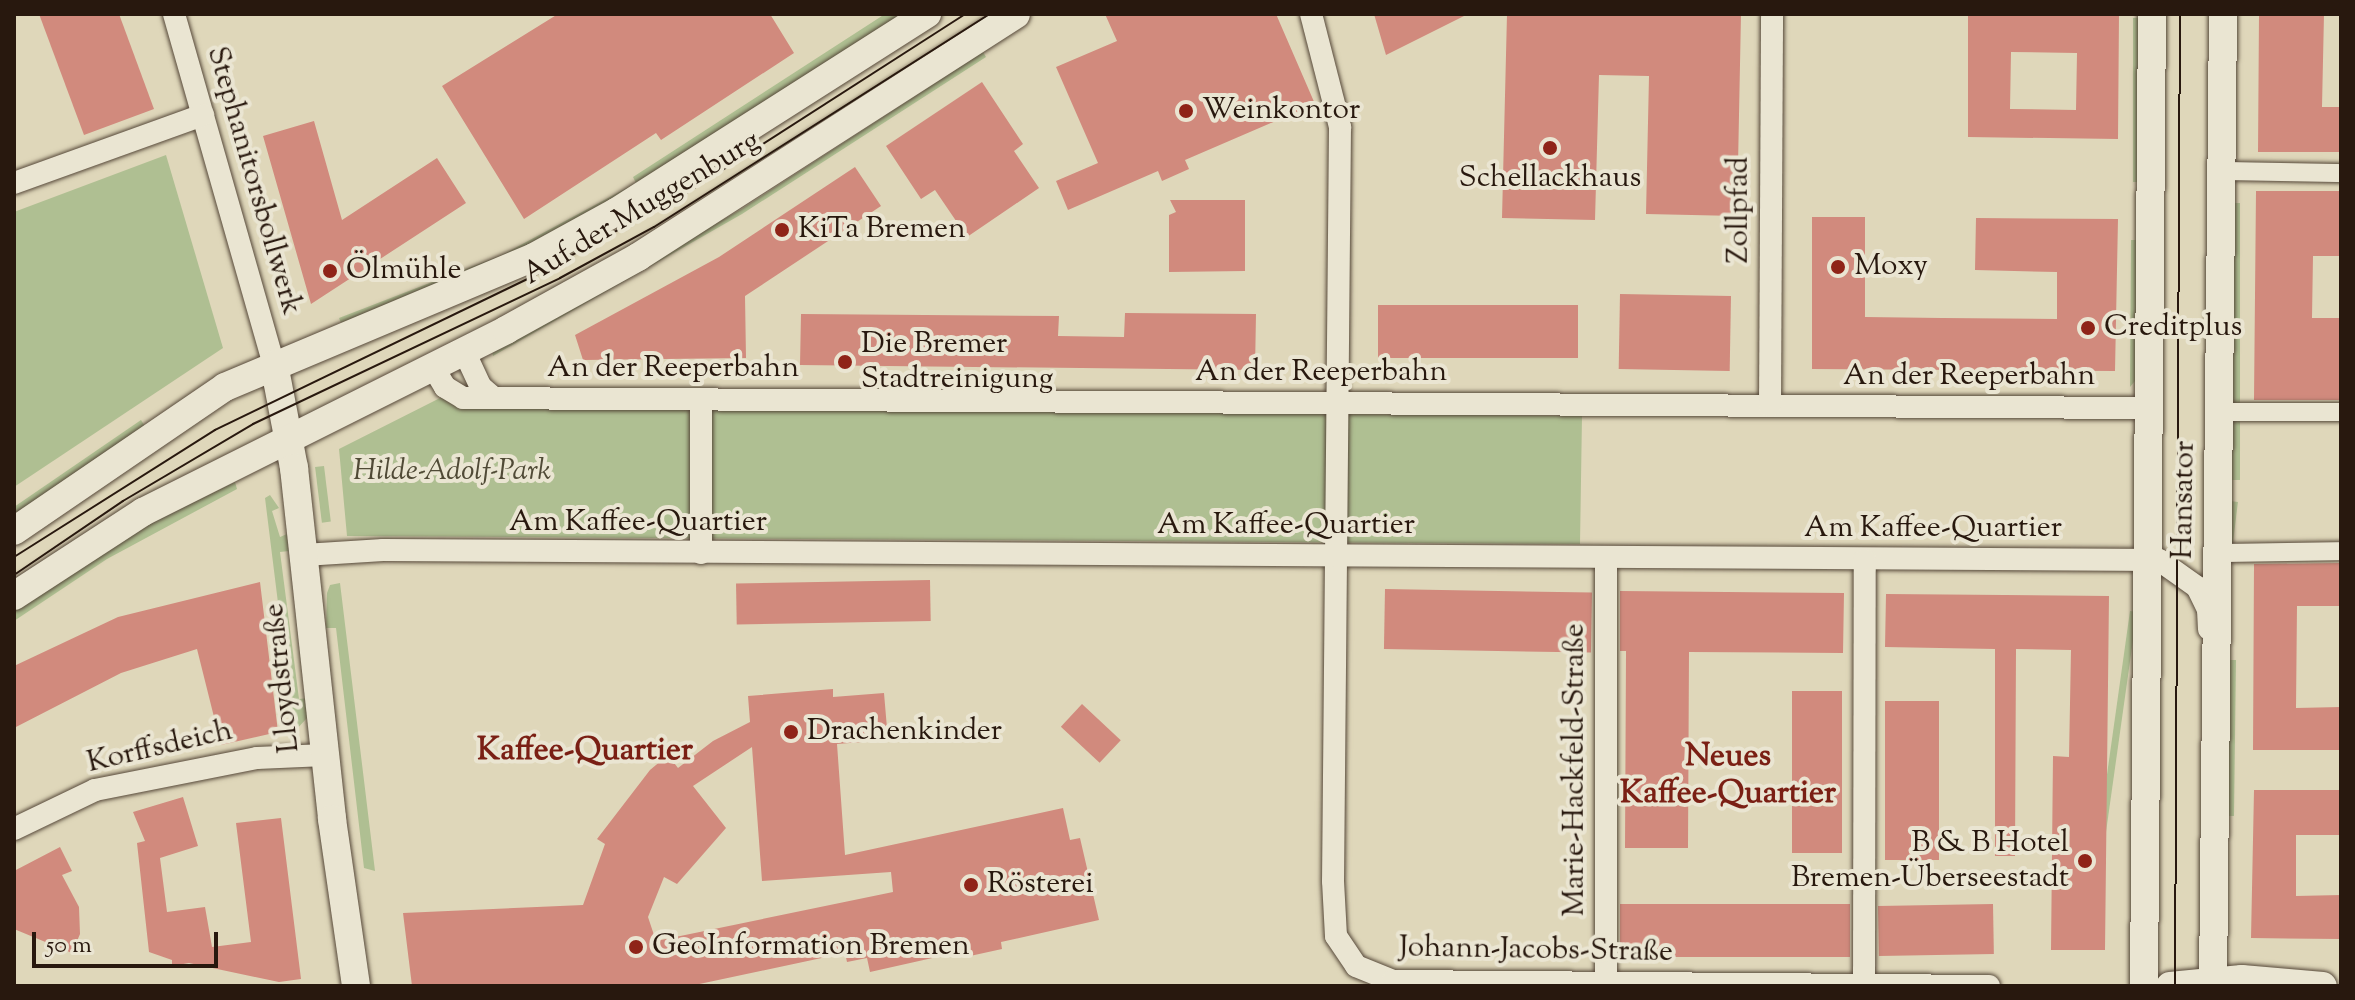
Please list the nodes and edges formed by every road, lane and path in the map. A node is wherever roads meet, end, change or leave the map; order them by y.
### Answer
1 (174, 14) edge
2 (927, 14) edge
3 (1016, 14) edge
4 (1311, 14) edge
5 (1772, 14) edge
6 (2152, 14) edge
7 (2223, 14) edge
8 (203, 115) junction
9 (2221, 171) junction
10 (2341, 173) edge
11 (14, 183) edge
12 (464, 351) junction
13 (274, 364) junction
14 (433, 367) junction
15 (494, 398) junction
16 (701, 400) junction
17 (1335, 403) junction
18 (1770, 406) junction
19 (2148, 408) junction
20 (2220, 412) junction
21 (2341, 412) edge
22 (289, 438) junction
23 (14, 531) edge
24 (2341, 551) edge
25 (701, 553) junction
26 (2218, 553) junction
27 (304, 555) junction
28 (1335, 556) junction
29 (1606, 558) junction
30 (2147, 559) junction
31 (1865, 560) junction
32 (14, 596) edge
33 (2217, 642) junction
34 (325, 755) junction
35 (14, 829) edge
36 (1606, 983) junction
37 (2212, 983) edge
38 (1864, 985) edge
39 (356, 986) edge
40 (1989, 986) edge
41 (2144, 986) edge
42 (2170, 986) edge
43 (2323, 986) edge

1 - 8 street, Stephanitorsbollwerk
2 - 13 street, Auf der Muggenburg
3 - 12 street, Auf der Muggenburg
4 - 17 street, Johann-Jacobs-Straße
5 - 18 street, Zollpfad
6 - 19 street, Hansator
7 - 9 street, Hansator
8 - 11 street
8 - 13 street, Stephanitorsbollwerk
9 - 10 street
9 - 20 street, Hansator
12 - 14 street, Auf der Muggenburg
12 - 15 street
13 - 22 street, Lloydstraße
13 - 23 street, Auf der Muggenburg
14 - 15 street, An der Reeperbahn
14 - 22 street, Auf der Muggenburg
15 - 16 street, An der Reeperbahn
16 - 17 street, An der Reeperbahn
16 - 25 street
17 - 18 street, An der Reeperbahn
17 - 28 street, Johann-Jacobs-Straße
18 - 19 street, An der Reeperbahn
19 - 30 street, Hansator
20 - 21 street
20 - 26 street, Hansator
22 - 27 street, Lloydstraße
22 - 32 street, Auf der Muggenburg
24 - 26 street
25 - 27 street, Am Kaffee-Quartier
25 - 28 street, Am Kaffee-Quartier
26 - 33 street, Hansator
27 - 34 street, Lloydstraße
28 - 29 street, Am Kaffee-Quartier
28 - 36 street, Johann-Jacobs-Straße
29 - 31 street, Am Kaffee-Quartier
29 - 36 street, Marie-Hackfeld-Straße
30 - 31 street, Am Kaffee-Quartier
30 - 33 street, Am Kaffee-Quartier
30 - 41 street, Hansator
31 - 38 street
33 - 37 street, Hansator
34 - 35 street, Korffsdeich
34 - 39 street, Lloydstraße
36 - 38 street, Johann-Jacobs-Straße
37 - 42 street
37 - 43 street
38 - 40 street, Johann-Jacobs-Straße

